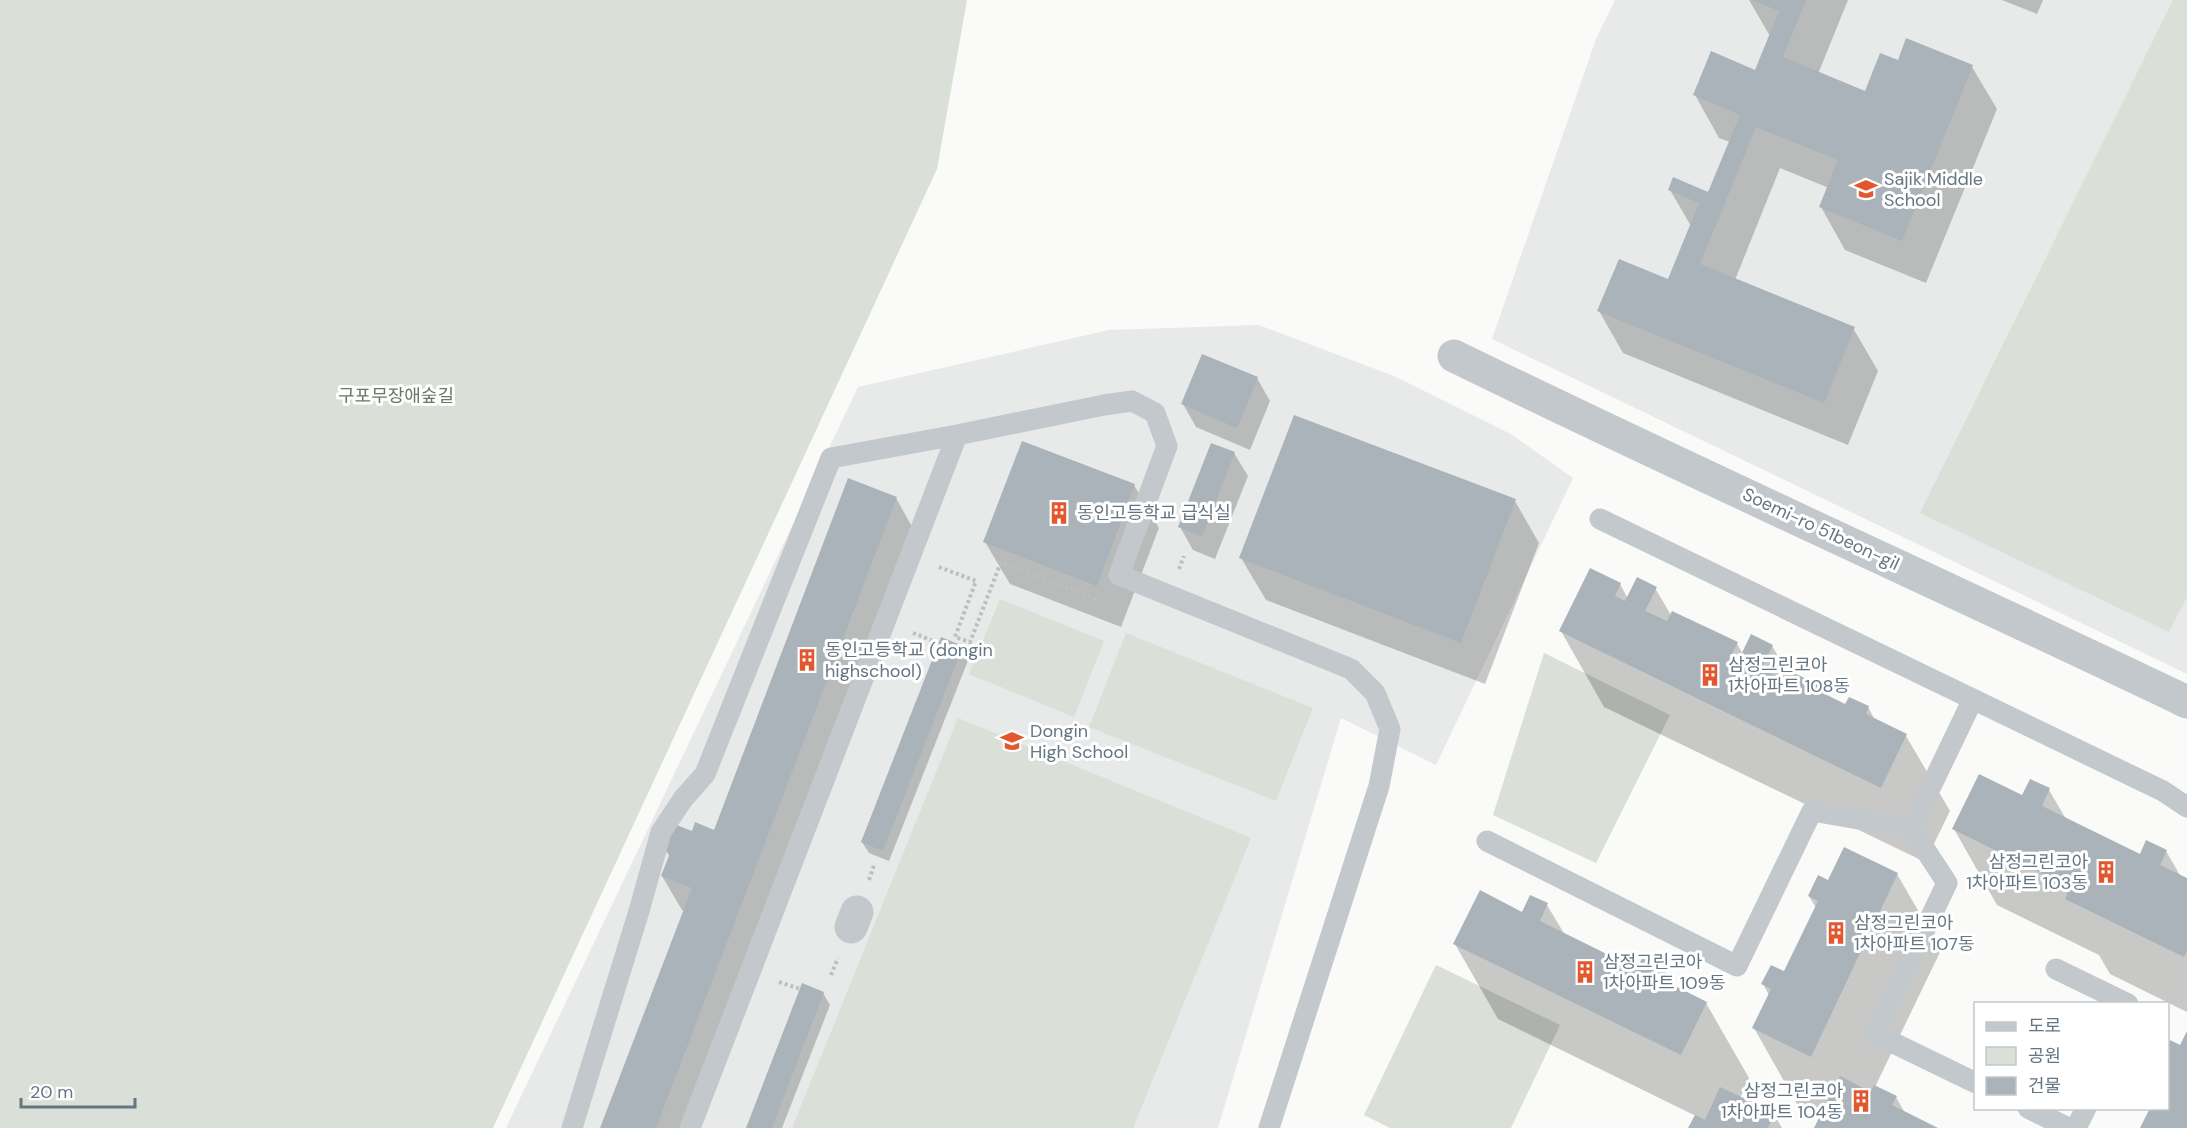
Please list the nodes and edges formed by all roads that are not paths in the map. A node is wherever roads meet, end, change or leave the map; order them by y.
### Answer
1 (1454, 356) dead end
2 (957, 435) junction
3 (1600, 519) dead end
4 (1973, 699) junction
5 (2187, 702) edge
6 (2187, 807) edge
7 (1911, 828) junction
8 (1487, 841) dead end
9 (2056, 969) dead end
10 (2124, 1002) edge
11 (1974, 1082) edge
12 (2032, 1110) edge
13 (2085, 1110) edge
14 (572, 1128) edge
15 (690, 1128) edge
16 (1269, 1128) edge
17 (2068, 1128) edge
18 (2076, 1128) edge

1 - 5 street, Soemi-ro 51beon-gil
2 - 14 lane
2 - 15 lane
2 - 16 lane
3 - 4 lane
4 - 6 lane
4 - 7 lane
7 - 8 lane
7 - 11 lane
9 - 10 lane
12 - 17 lane
13 - 18 lane

